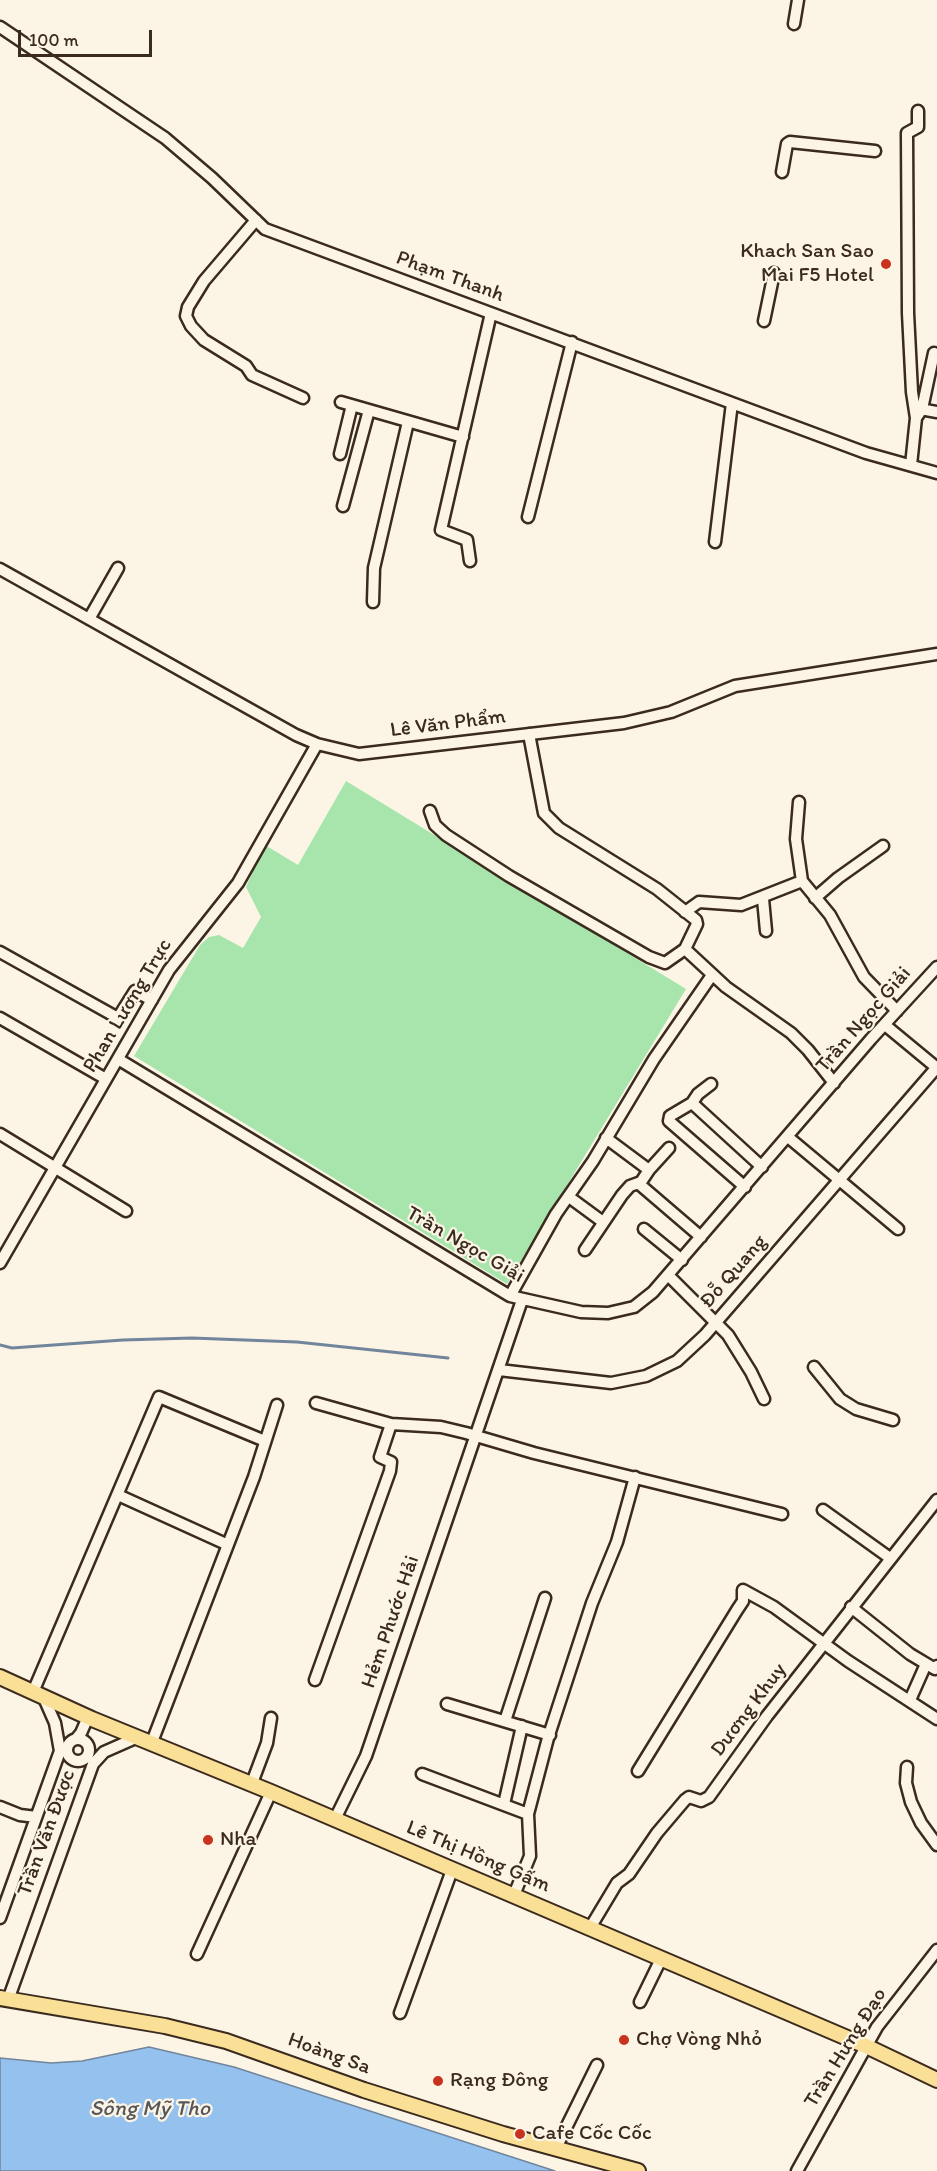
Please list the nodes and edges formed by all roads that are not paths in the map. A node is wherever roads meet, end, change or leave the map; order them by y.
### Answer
1 (798, 0) edge
2 (794, 24) dead end
3 (0, 27) edge
4 (918, 111) dead end
5 (874, 151) dead end
6 (782, 172) dead end
7 (256, 220) junction
8 (774, 273) dead end
9 (491, 313) junction
10 (764, 321) dead end
11 (572, 342) junction
12 (912, 350) junction
13 (935, 354) edge
14 (303, 398) dead end
15 (732, 403) junction
16 (369, 410) junction
17 (918, 412) junction
18 (937, 412) edge
19 (408, 422) junction
20 (463, 437) junction
21 (340, 454) dead end
22 (911, 465) junction
23 (937, 473) edge
24 (343, 506) dead end
25 (528, 517) dead end
26 (715, 542) dead end
27 (470, 561) dead end
28 (118, 568) dead end
29 (0, 569) edge
30 (373, 602) dead end
31 (88, 619) junction
32 (937, 654) edge
33 (529, 734) junction
34 (317, 744) junction
35 (799, 801) dead end
36 (430, 811) dead end
37 (883, 846) dead end
38 (802, 881) junction
39 (815, 898) junction
40 (763, 899) junction
41 (685, 912) junction
42 (766, 931) dead end
43 (685, 949) junction
44 (1, 955) edge
45 (937, 967) edge
46 (712, 975) junction
47 (152, 1000) junction
48 (897, 1011) junction
49 (0, 1018) edge
50 (885, 1025) junction
51 (118, 1059) junction
52 (937, 1067) edge
53 (106, 1079) junction
54 (834, 1083) junction
55 (711, 1084) dead end
56 (692, 1103) junction
57 (0, 1134) edge
58 (788, 1137) junction
59 (606, 1138) junction
60 (669, 1148) dead end
61 (55, 1166) junction
62 (762, 1167) junction
63 (649, 1170) junction
64 (840, 1182) junction
65 (638, 1183) junction
66 (745, 1187) junction
67 (568, 1197) junction
68 (126, 1211) dead end
69 (603, 1222) junction
70 (644, 1229) dead end
71 (898, 1229) dead end
72 (701, 1237) junction
73 (585, 1250) dead end
74 (682, 1260) junction
75 (0, 1263) edge
76 (668, 1275) junction
77 (510, 1296) junction
78 (522, 1300) junction
79 (717, 1321) junction
80 (813, 1367) dead end
81 (499, 1370) junction
82 (764, 1399) dead end
83 (316, 1403) dead end
84 (277, 1406) dead end
85 (893, 1420) dead end
86 (391, 1424) junction
87 (477, 1435) junction
88 (266, 1441) junction
89 (635, 1477) junction
90 (118, 1495) junction
91 (937, 1500) edge
92 (823, 1510) dead end
93 (782, 1514) dead end
94 (226, 1545) junction
95 (890, 1558) junction
96 (545, 1598) dead end
97 (851, 1607) junction
98 (824, 1644) junction
99 (932, 1665) edge
100 (0, 1677) edge
101 (315, 1680) dead end
102 (39, 1695) junction
103 (909, 1700) junction
104 (447, 1704) dead end
105 (90, 1718) junction
106 (271, 1718) dead end
107 (937, 1719) edge
108 (505, 1721) junction
109 (522, 1726) junction
110 (550, 1735) junction
111 (138, 1737) junction
112 (152, 1742) junction
113 (76, 1746) junction
114 (75, 1760) junction
115 (93, 1764) junction
116 (54, 1766) junction
117 (907, 1767) dead end
118 (638, 1771) dead end
119 (422, 1774) dead end
120 (86, 1780) junction
121 (252, 1784) junction
122 (271, 1791) junction
123 (504, 1804) junction
124 (0, 1807) edge
125 (528, 1814) junction
126 (36, 1817) junction
127 (335, 1819) junction
128 (937, 1845) edge
129 (452, 1870) junction
130 (514, 1895) junction
131 (0, 1918) edge
132 (591, 1928) junction
133 (937, 1950) edge
134 (197, 1954) dead end
135 (661, 1959) junction
136 (4, 1999) edge
137 (640, 2002) dead end
138 (400, 2013) dead end
139 (866, 2046) junction
140 (597, 2065) dead end
141 (937, 2080) edge
142 (556, 2148) junction
143 (638, 2171) edge
144 (797, 2171) edge

1 - 2 street
3 - 7 street, Phạm Thanh
4 - 12 street
5 - 6 street
7 - 9 street, Phạm Thanh
7 - 14 street
8 - 10 street
9 - 11 street, Phạm Thanh
9 - 20 street
11 - 15 street, Phạm Thanh
11 - 25 street
12 - 13 street
12 - 17 street
13 - 17 street
15 - 22 street, Phạm Thanh
15 - 26 street
16 - 19 street
16 - 21 street
16 - 24 street
17 - 18 street
17 - 22 street
19 - 20 street
19 - 30 street
20 - 27 street
22 - 23 street, Phạm Thanh
28 - 31 street
29 - 31 street, Lê Văn Phẩm
31 - 34 street, Lê Văn Phẩm
32 - 33 street, Lê Văn Phẩm
33 - 34 street, Lê Văn Phẩm
33 - 41 street
34 - 47 street, Phan Lương Trực
35 - 38 street
36 - 43 street
37 - 39 street
38 - 39 street
38 - 40 street
39 - 48 street
40 - 41 street
40 - 42 street
41 - 43 street
43 - 46 street
44 - 47 street
45 - 48 street, Trần Ngọc Giải
46 - 54 street
46 - 59 street
47 - 51 street, Phan Lương Trực
48 - 50 street, Trần Ngọc Giải
49 - 53 street
50 - 52 street, Đỗ Quang
50 - 54 street, Trần Ngọc Giải
51 - 53 street, Phan Lương Trực
51 - 77 street, Trần Ngọc Giải
52 - 64 street, Đỗ Quang
53 - 61 street, Phan Lương Trực
54 - 58 street, Trần Ngọc Giải
55 - 56 street
56 - 62 street
56 - 66 street
57 - 61 street
58 - 62 street, Trần Ngọc Giải
58 - 64 street
59 - 63 street
59 - 67 street
60 - 63 street
61 - 68 street
61 - 75 street, Phan Lương Trực
62 - 66 street, Trần Ngọc Giải
63 - 65 street
64 - 71 street
64 - 79 street, Đỗ Quang
65 - 69 street
65 - 72 street
66 - 72 street, Trần Ngọc Giải
67 - 69 street
67 - 77 street
69 - 73 street
70 - 74 street
72 - 74 street, Trần Ngọc Giải
74 - 76 street, Trần Ngọc Giải
76 - 78 street, Trần Ngọc Giải
76 - 79 street
77 - 78 street, Trần Ngọc Giải
78 - 81 street, Hẻm Phước Hải
79 - 81 street, Đỗ Quang
79 - 82 street
80 - 85 street
81 - 87 street, Hẻm Phước Hải
83 - 86 street
84 - 88 street
86 - 87 street
86 - 101 street
87 - 89 street
87 - 127 street, Hẻm Phước Hải
88 - 90 street
88 - 94 street
89 - 93 street
89 - 110 street
90 - 94 street
90 - 102 street
91 - 95 street, Dương Khuy
92 - 95 street
94 - 112 street
95 - 97 street, Dương Khuy
96 - 108 street
97 - 98 street, Dương Khuy
97 - 99 street
98 - 103 street
98 - 118 street
98 - 132 street, Dương Khuy
99 - 103 street
100 - 102 main road, Lê Thị Hồng Gấm
102 - 105 main road, Lê Thị Hồng Gấm
102 - 113 street, Trần Văn Được
103 - 107 street
104 - 108 street
105 - 111 main road, Lê Thị Hồng Gấm
105 - 113 street
106 - 121 street
108 - 109 street
109 - 110 street
109 - 123 street
110 - 125 street
111 - 112 main road, Lê Thị Hồng Gấm
111 - 115 street, Trần Văn Được
112 - 121 main road, Lê Thị Hồng Gấm
113 - 114 street
113 - 114 street
113 - 115 street
113 - 116 street, Trần Văn Được
114 - 116 street
114 - 120 street
115 - 120 street, Trần Văn Được
116 - 126 street, Trần Văn Được
117 - 128 street
119 - 123 street
120 - 136 street, Trần Văn Được
121 - 122 main road, Lê Thị Hồng Gấm
122 - 127 main road, Lê Thị Hồng Gấm
122 - 134 street
123 - 125 street
124 - 126 street
125 - 130 street
126 - 131 street, Trần Văn Được
127 - 129 main road, Lê Thị Hồng Gấm
129 - 130 main road, Lê Thị Hồng Gấm
129 - 138 street
130 - 132 main road, Lê Thị Hồng Gấm
132 - 135 main road, Lê Thị Hồng Gấm
133 - 139 street, Trần Hưng Đạo
135 - 137 street
135 - 139 main road, Lê Thị Hồng Gấm
136 - 142 main road, Hoàng Sa
139 - 141 main road, Lê Thị Hồng Gấm
139 - 144 street, Trần Hưng Đạo
140 - 142 street
142 - 143 main road, Hoàng Sa

